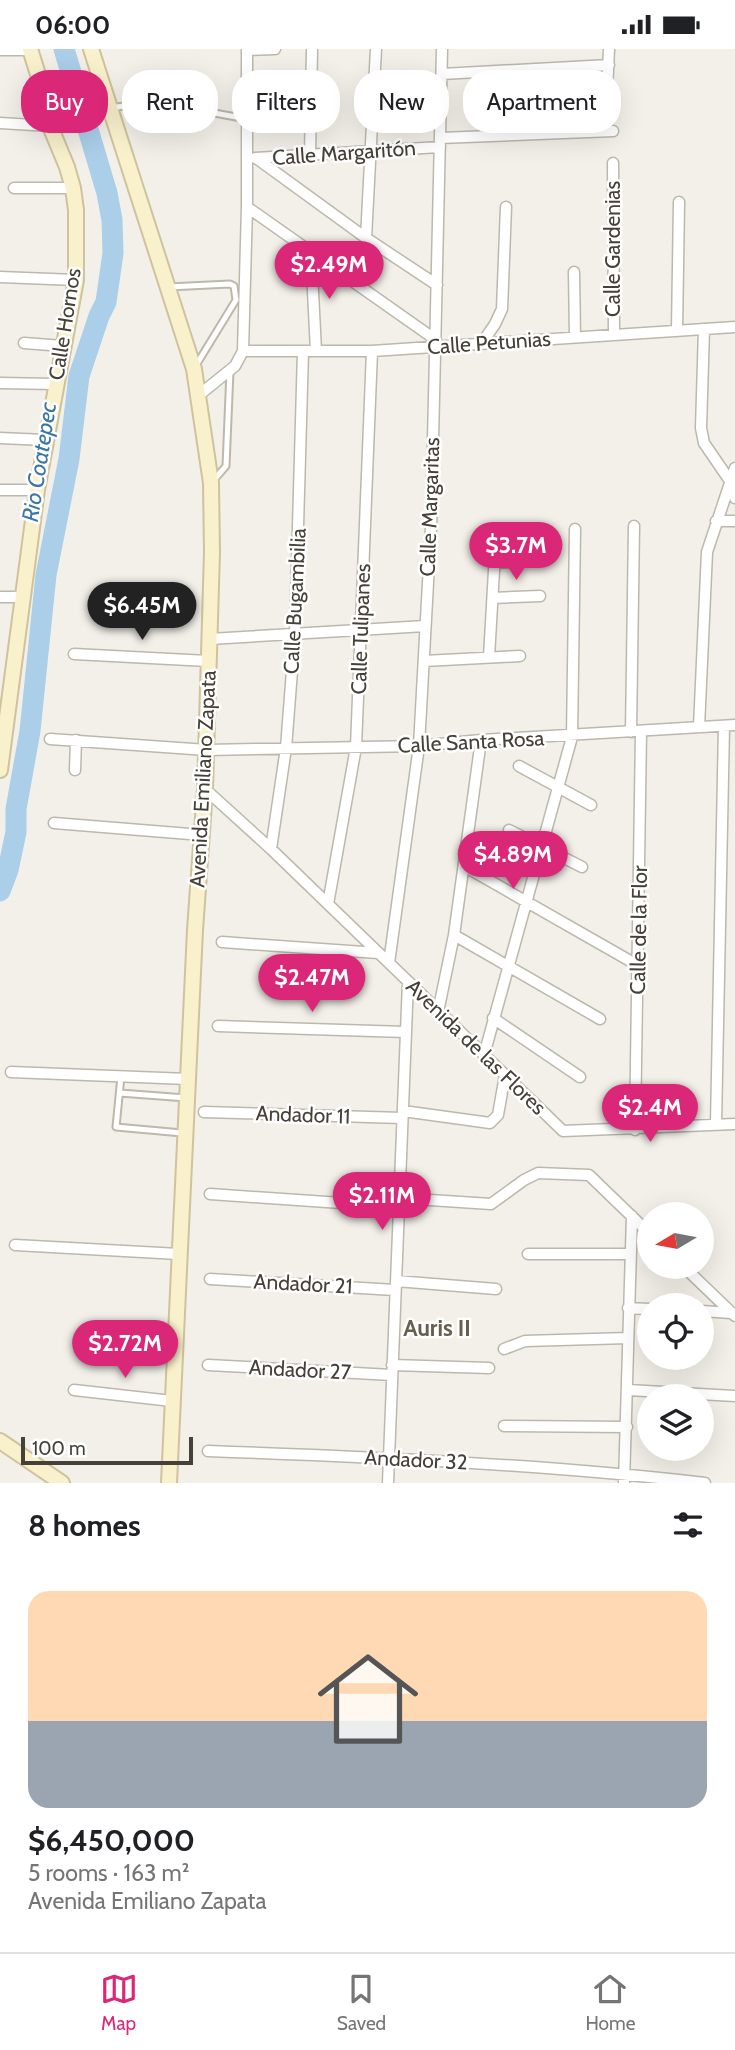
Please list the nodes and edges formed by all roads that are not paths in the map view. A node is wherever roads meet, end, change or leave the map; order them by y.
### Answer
1 (91, 49) edge
2 (247, 49) edge
3 (275, 49) edge
4 (312, 49) edge
5 (376, 49) edge
6 (442, 49) edge
7 (609, 49) edge
8 (0, 50) edge
9 (30, 50) edge
10 (609, 65) junction
11 (36, 70) edge
12 (247, 70) edge
13 (442, 70) edge
14 (609, 70) edge
15 (449, 74) edge
16 (109, 108) junction
17 (232, 116) edge
18 (0, 123) edge
19 (21, 124) edge
20 (53, 133) edge
21 (249, 133) edge
22 (440, 133) edge
23 (582, 133) edge
24 (440, 142) junction
25 (370, 151) junction
26 (310, 155) junction
27 (252, 159) junction
28 (613, 163) dead end
29 (14, 188) dead end
30 (73, 188) junction
31 (679, 202) dead end
32 (247, 207) junction
33 (506, 207) dead end
34 (366, 239) junction
35 (311, 252) junction
36 (575, 272) dead end
37 (0, 277) edge
38 (76, 280) junction
39 (437, 285) junction
40 (167, 287) junction
41 (735, 327) edge
42 (704, 329) junction
43 (677, 331) junction
44 (614, 335) junction
45 (575, 337) junction
46 (435, 343) junction
47 (24, 344) dead end
48 (482, 344) junction
49 (63, 346) junction
50 (243, 351) junction
51 (303, 351) junction
52 (316, 351) junction
53 (372, 351) junction
54 (194, 369) junction
55 (230, 371) junction
56 (0, 383) edge
57 (55, 384) junction
58 (199, 395) junction
59 (0, 438) edge
60 (45, 440) junction
61 (735, 468) edge
62 (730, 481) junction
63 (211, 482) junction
64 (0, 490) edge
65 (37, 490) junction
66 (735, 498) edge
67 (716, 521) junction
68 (735, 521) edge
69 (634, 526) dead end
70 (575, 529) dead end
71 (496, 536) dead end
72 (541, 560) dead end
73 (496, 563) junction
74 (540, 596) dead end
75 (0, 597) edge
76 (24, 597) junction
77 (493, 598) junction
78 (425, 627) junction
79 (361, 629) junction
80 (295, 632) junction
81 (210, 639) junction
82 (74, 654) dead end
83 (520, 656) dead end
84 (489, 657) junction
85 (208, 661) junction
86 (424, 661) junction
87 (735, 725) edge
88 (724, 726) junction
89 (699, 727) junction
90 (636, 732) junction
91 (572, 737) junction
92 (50, 739) dead end
93 (76, 740) junction
94 (481, 740) junction
95 (419, 746) junction
96 (356, 747) junction
97 (2, 748) edge
98 (286, 748) junction
99 (207, 750) junction
100 (519, 766) dead end
101 (0, 769) edge
102 (75, 770) dead end
103 (557, 788) junction
104 (205, 789) junction
105 (592, 805) dead end
106 (54, 823) dead end
107 (509, 830) dead end
108 (202, 835) junction
109 (541, 848) junction
110 (271, 849) junction
111 (464, 866) junction
112 (582, 867) dead end
113 (526, 901) junction
114 (328, 904) junction
115 (454, 935) junction
116 (222, 942) dead end
117 (379, 953) junction
118 (389, 963) junction
119 (639, 966) junction
120 (508, 967) junction
121 (408, 982) junction
122 (438, 1012) junction
123 (493, 1018) junction
124 (600, 1019) dead end
125 (218, 1026) dead end
126 (406, 1032) junction
127 (484, 1055) junction
128 (11, 1072) dead end
129 (505, 1075) junction
130 (121, 1076) junction
131 (580, 1077) dead end
132 (188, 1079) junction
133 (120, 1093) junction
134 (186, 1098) junction
135 (204, 1112) dead end
136 (402, 1114) junction
137 (735, 1123) edge
138 (716, 1125) junction
139 (635, 1130) junction
140 (186, 1134) junction
141 (210, 1194) dead end
142 (399, 1202) junction
143 (632, 1216) junction
144 (637, 1221) edge
145 (15, 1245) dead end
146 (180, 1254) junction
147 (528, 1254) dead end
148 (629, 1254) junction
149 (210, 1279) dead end
150 (697, 1279) edge
151 (396, 1285) junction
152 (496, 1289) dead end
153 (628, 1308) junction
154 (637, 1308) edge
155 (714, 1312) edge
156 (733, 1314) edge
157 (628, 1338) junction
158 (504, 1349) dead end
159 (208, 1365) dead end
160 (489, 1368) dead end
161 (392, 1370) junction
162 (74, 1390) dead end
163 (628, 1391) junction
164 (735, 1395) edge
165 (172, 1401) junction
166 (504, 1426) dead end
167 (626, 1427) junction
168 (0, 1441) edge
169 (208, 1451) dead end
170 (389, 1458) junction
171 (42, 1476) edge
172 (624, 1478) edge
173 (62, 1483) edge
174 (169, 1483) edge
175 (388, 1483) edge
176 (705, 1483) edge

1 - 16 main road, Avenida Emiliano Zapata
2 - 3 street
2 - 12 street
4 - 26 street
5 - 25 street
6 - 13 street, Calle Margaritas
7 - 10 street
8 - 9 street
9 - 11 main road, Calle Hornos
10 - 14 street
10 - 15 street
16 - 17 lane
16 - 40 main road, Avenida Emiliano Zapata
18 - 19 street
20 - 30 main road, Calle Hornos
21 - 27 street
22 - 24 street, Calle Margaritas
23 - 24 street, Calle Margaritón
24 - 25 street, Calle Margaritón
24 - 39 street, Calle Margaritas
25 - 26 street, Calle Margaritón
25 - 34 street
26 - 27 street, Calle Margaritón
27 - 32 street
27 - 34 street
28 - 44 street, Calle Gardenias
29 - 30 street
30 - 38 main road, Calle Hornos
31 - 43 street
32 - 35 street
32 - 50 street
33 - 48 street
34 - 39 street
35 - 46 street
35 - 52 street
36 - 45 street
37 - 38 street
38 - 49 main road, Calle Hornos
39 - 46 street, Calle Margaritas
40 - 54 main road, Avenida Emiliano Zapata
40 - 54 lane
41 - 42 street, Calle Petunias
42 - 43 street, Calle Petunias
42 - 62 street
43 - 44 street, Calle Petunias
44 - 45 street, Calle Petunias
45 - 48 street, Calle Petunias
46 - 48 street, Calle Petunias
46 - 53 street, Calle Petunias
46 - 78 street, Calle Margaritas
47 - 49 street
49 - 57 main road, Calle Hornos
50 - 51 street, Calle Petunias
50 - 55 street
51 - 52 street, Calle Petunias
51 - 80 street, Calle Bugambilia
52 - 53 street, Calle Petunias
53 - 79 street, Calle Tulipanes
54 - 58 main road, Avenida Emiliano Zapata
55 - 58 street
55 - 63 lane
56 - 57 street
57 - 60 main road, Calle Hornos
58 - 63 main road, Avenida Emiliano Zapata
59 - 60 street
60 - 65 main road, Calle Hornos
61 - 62 street
62 - 66 street
62 - 67 street
63 - 81 main road, Avenida Emiliano Zapata
64 - 65 street
65 - 76 main road, Calle Hornos
67 - 68 street
67 - 89 street
69 - 90 street, Calle de la Flor
70 - 91 street
71 - 73 street
72 - 73 street
73 - 77 street
74 - 77 street
75 - 76 street
76 - 97 main road, Calle Hornos
77 - 84 street
78 - 79 street
78 - 86 street, Calle Margaritas
79 - 80 street
79 - 96 street, Calle Tulipanes
80 - 81 street
80 - 98 street, Calle Bugambilia
81 - 85 main road, Avenida Emiliano Zapata
82 - 85 street
83 - 84 street
84 - 86 street
85 - 99 main road, Avenida Emiliano Zapata
86 - 95 street, Calle Margaritas
87 - 88 street, Calle Santa Rosa
88 - 89 street, Calle Santa Rosa
88 - 138 street
89 - 90 street, Calle Santa Rosa
90 - 91 street, Calle Santa Rosa
90 - 119 street, Calle de la Flor
91 - 94 street, Calle Santa Rosa
91 - 103 street
92 - 93 street, Calle Santa Rosa
93 - 99 street, Calle Santa Rosa
93 - 102 street
94 - 95 street, Calle Santa Rosa
94 - 111 street
95 - 96 street, Calle Santa Rosa
95 - 118 street, Calle Margaritas
96 - 98 street, Calle Santa Rosa
96 - 114 street, Calle Tulipanes
97 - 101 main road, Calle Hornos
98 - 99 street, Calle Santa Rosa
98 - 110 street, Calle Bugambilia
99 - 104 main road, Avenida Emiliano Zapata
100 - 103 street
103 - 105 street
103 - 109 street
104 - 108 main road, Avenida Emiliano Zapata
104 - 110 street, Avenida de las Flores
106 - 108 street
107 - 109 street
108 - 132 main road, Avenida Emiliano Zapata
109 - 112 street
109 - 113 street
110 - 114 street, Avenida de las Flores
111 - 113 street
111 - 115 street
113 - 119 street
113 - 120 street
114 - 117 street, Avenida de las Flores
115 - 120 street
115 - 122 street
116 - 117 street
117 - 118 street, Avenida de las Flores
118 - 121 street, Avenida de las Flores
119 - 139 street, Calle de la Flor
120 - 123 street
120 - 124 street
121 - 122 street, Avenida de las Flores
121 - 126 street
122 - 127 street, Avenida de las Flores
123 - 127 street
123 - 131 street
125 - 126 street
126 - 136 street
127 - 129 street, Avenida de las Flores
128 - 130 street
129 - 136 street, Andador 11
129 - 139 street, Avenida de las Flores
130 - 132 street
130 - 133 lane
132 - 134 main road, Avenida Emiliano Zapata
133 - 134 lane
133 - 140 lane
134 - 140 main road, Avenida Emiliano Zapata
135 - 136 street, Andador 11
136 - 142 street
137 - 138 street
138 - 139 street
140 - 146 main road, Avenida Emiliano Zapata
141 - 142 street
142 - 143 street
142 - 151 street
143 - 144 street
143 - 148 street
145 - 146 street
146 - 165 main road, Avenida Emiliano Zapata
147 - 148 street
148 - 153 street
149 - 151 street, Andador 21
150 - 156 street
151 - 152 street, Andador 21
151 - 161 street
153 - 154 street
153 - 157 street
155 - 156 street
157 - 158 street
157 - 163 street
159 - 161 street, Andador 27
160 - 161 street, Andador 27
161 - 170 street
162 - 165 street
163 - 164 street
163 - 167 street
165 - 174 main road, Avenida Emiliano Zapata
166 - 167 street
167 - 172 street
168 - 171 main road
169 - 170 street, Andador 32
170 - 172 street, Andador 32
170 - 175 street
171 - 173 main road
172 - 176 street, Andador 32

